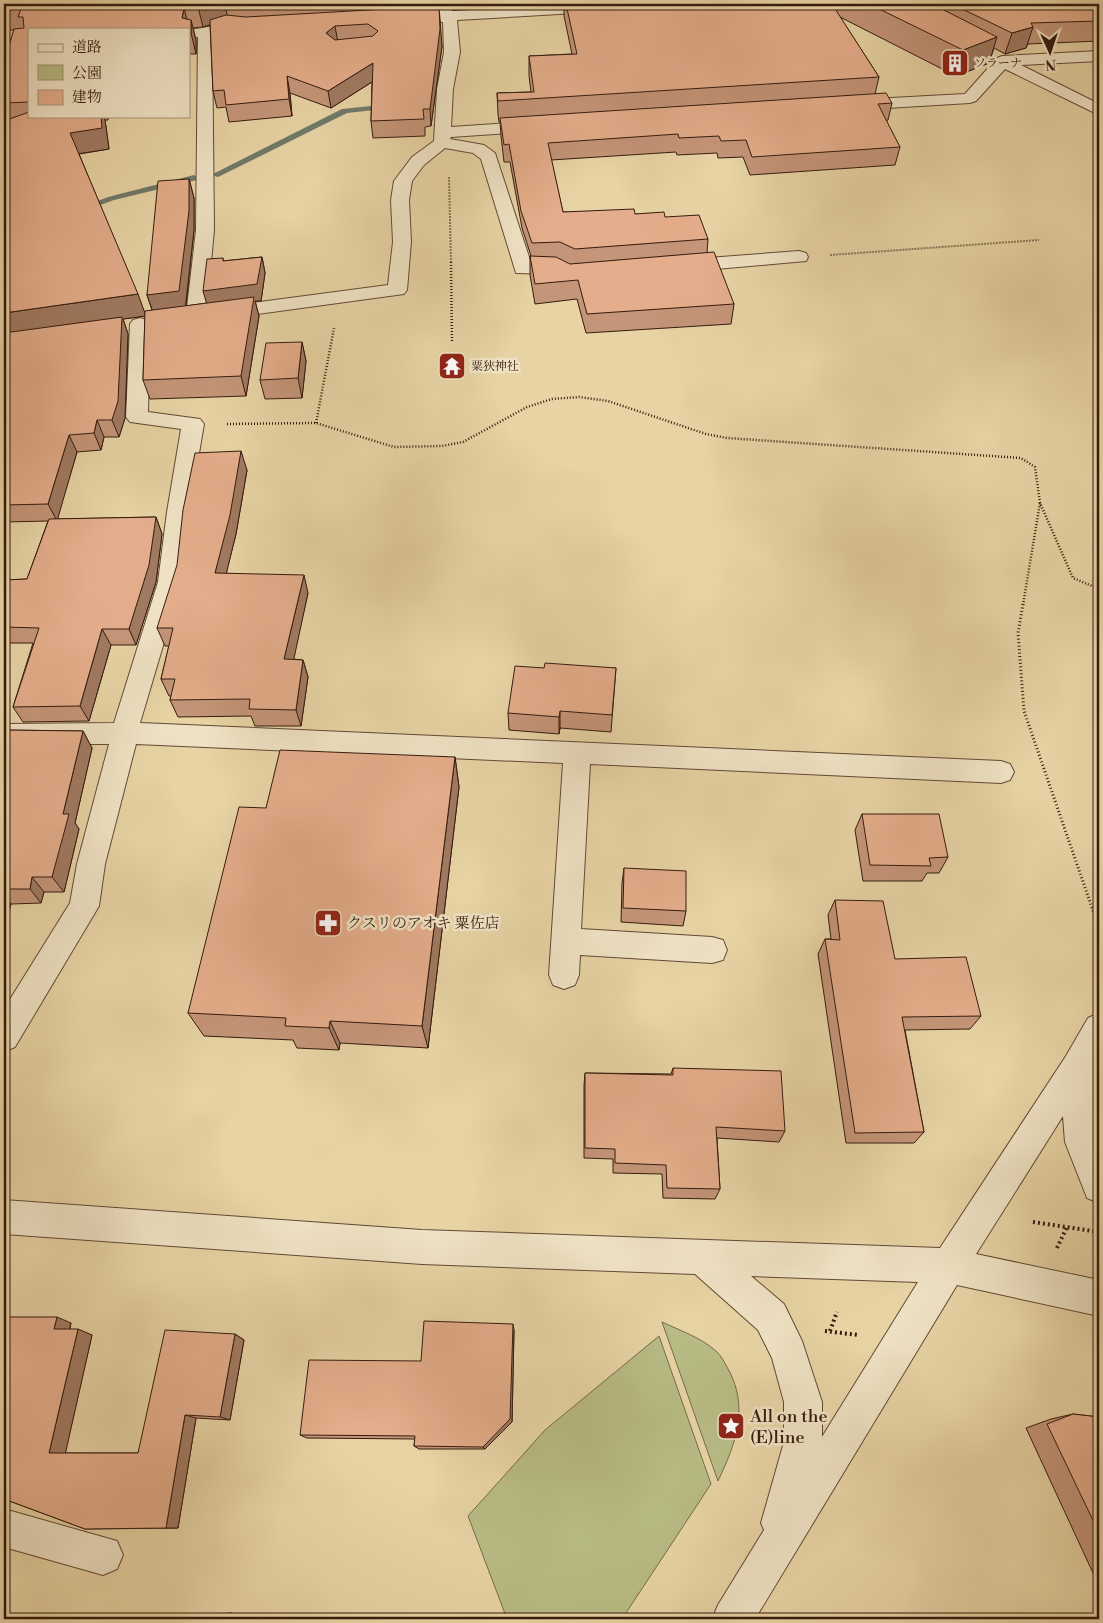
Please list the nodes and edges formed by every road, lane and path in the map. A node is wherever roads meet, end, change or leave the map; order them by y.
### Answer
1 (662, 4) edge
2 (445, 10) edge
3 (417, 18) edge
4 (258, 27) edge
5 (197, 33) edge
6 (28, 43) edge
7 (4, 44) edge
8 (986, 53) edge
9 (1099, 56) edge
10 (1004, 62) junction
11 (836, 106) edge
12 (1099, 110) edge
13 (550, 125) edge
14 (439, 142) junction
15 (1039, 240) dead end
16 (799, 257) joint
17 (665, 268) edge
18 (579, 274) edge
19 (339, 297) junction
20 (158, 321) junction
21 (452, 343) dead end
22 (316, 423) junction
23 (193, 424) junction
24 (1040, 503) junction
25 (1099, 589) edge
26 (124, 733) junction
27 (4, 734) edge
28 (577, 753) junction
29 (1001, 772) dead end
30 (1099, 928) edge
31 (566, 941) junction
32 (712, 950) dead end
33 (564, 975) dead end
34 (1099, 1028) edge
35 (4, 1037) edge
36 (1077, 1067) junction
37 (1099, 1186) edge
38 (4, 1217) edge
39 (1033, 1222) dead end
40 (1067, 1227) junction
41 (1099, 1232) edge
42 (1057, 1248) dead end
43 (702, 1257) junction
44 (948, 1266) junction
45 (1099, 1298) edge
46 (837, 1312) dead end
47 (830, 1331) junction
48 (816, 1332) dead end
49 (859, 1336) dead end
50 (4, 1528) edge
51 (772, 1553) junction
52 (104, 1555) dead end
53 (732, 1619) edge

1 - 2 street
2 - 3 street
2 - 14 street
4 - 5 street
5 - 20 street
6 - 7 street
8 - 10 street
9 - 10 street
10 - 11 street
10 - 12 street
13 - 14 street
14 - 18 street
14 - 19 street
14 - 21 path
15 - 16 path
16 - 17 street
19 - 20 street
19 - 22 path
20 - 23 street
22 - 23 path
22 - 24 path
23 - 26 street
24 - 25 path
24 - 30 path
26 - 27 street
26 - 28 street
26 - 35 street
28 - 29 street
28 - 31 street
31 - 32 street
31 - 33 street
34 - 36 street
36 - 37 street
36 - 44 street
38 - 43 street
39 - 40 path
40 - 41 path
40 - 42 path
43 - 44 street
43 - 51 street
44 - 45 street
44 - 51 street
46 - 47 path
47 - 48 path
47 - 49 path
50 - 52 street
51 - 53 street

